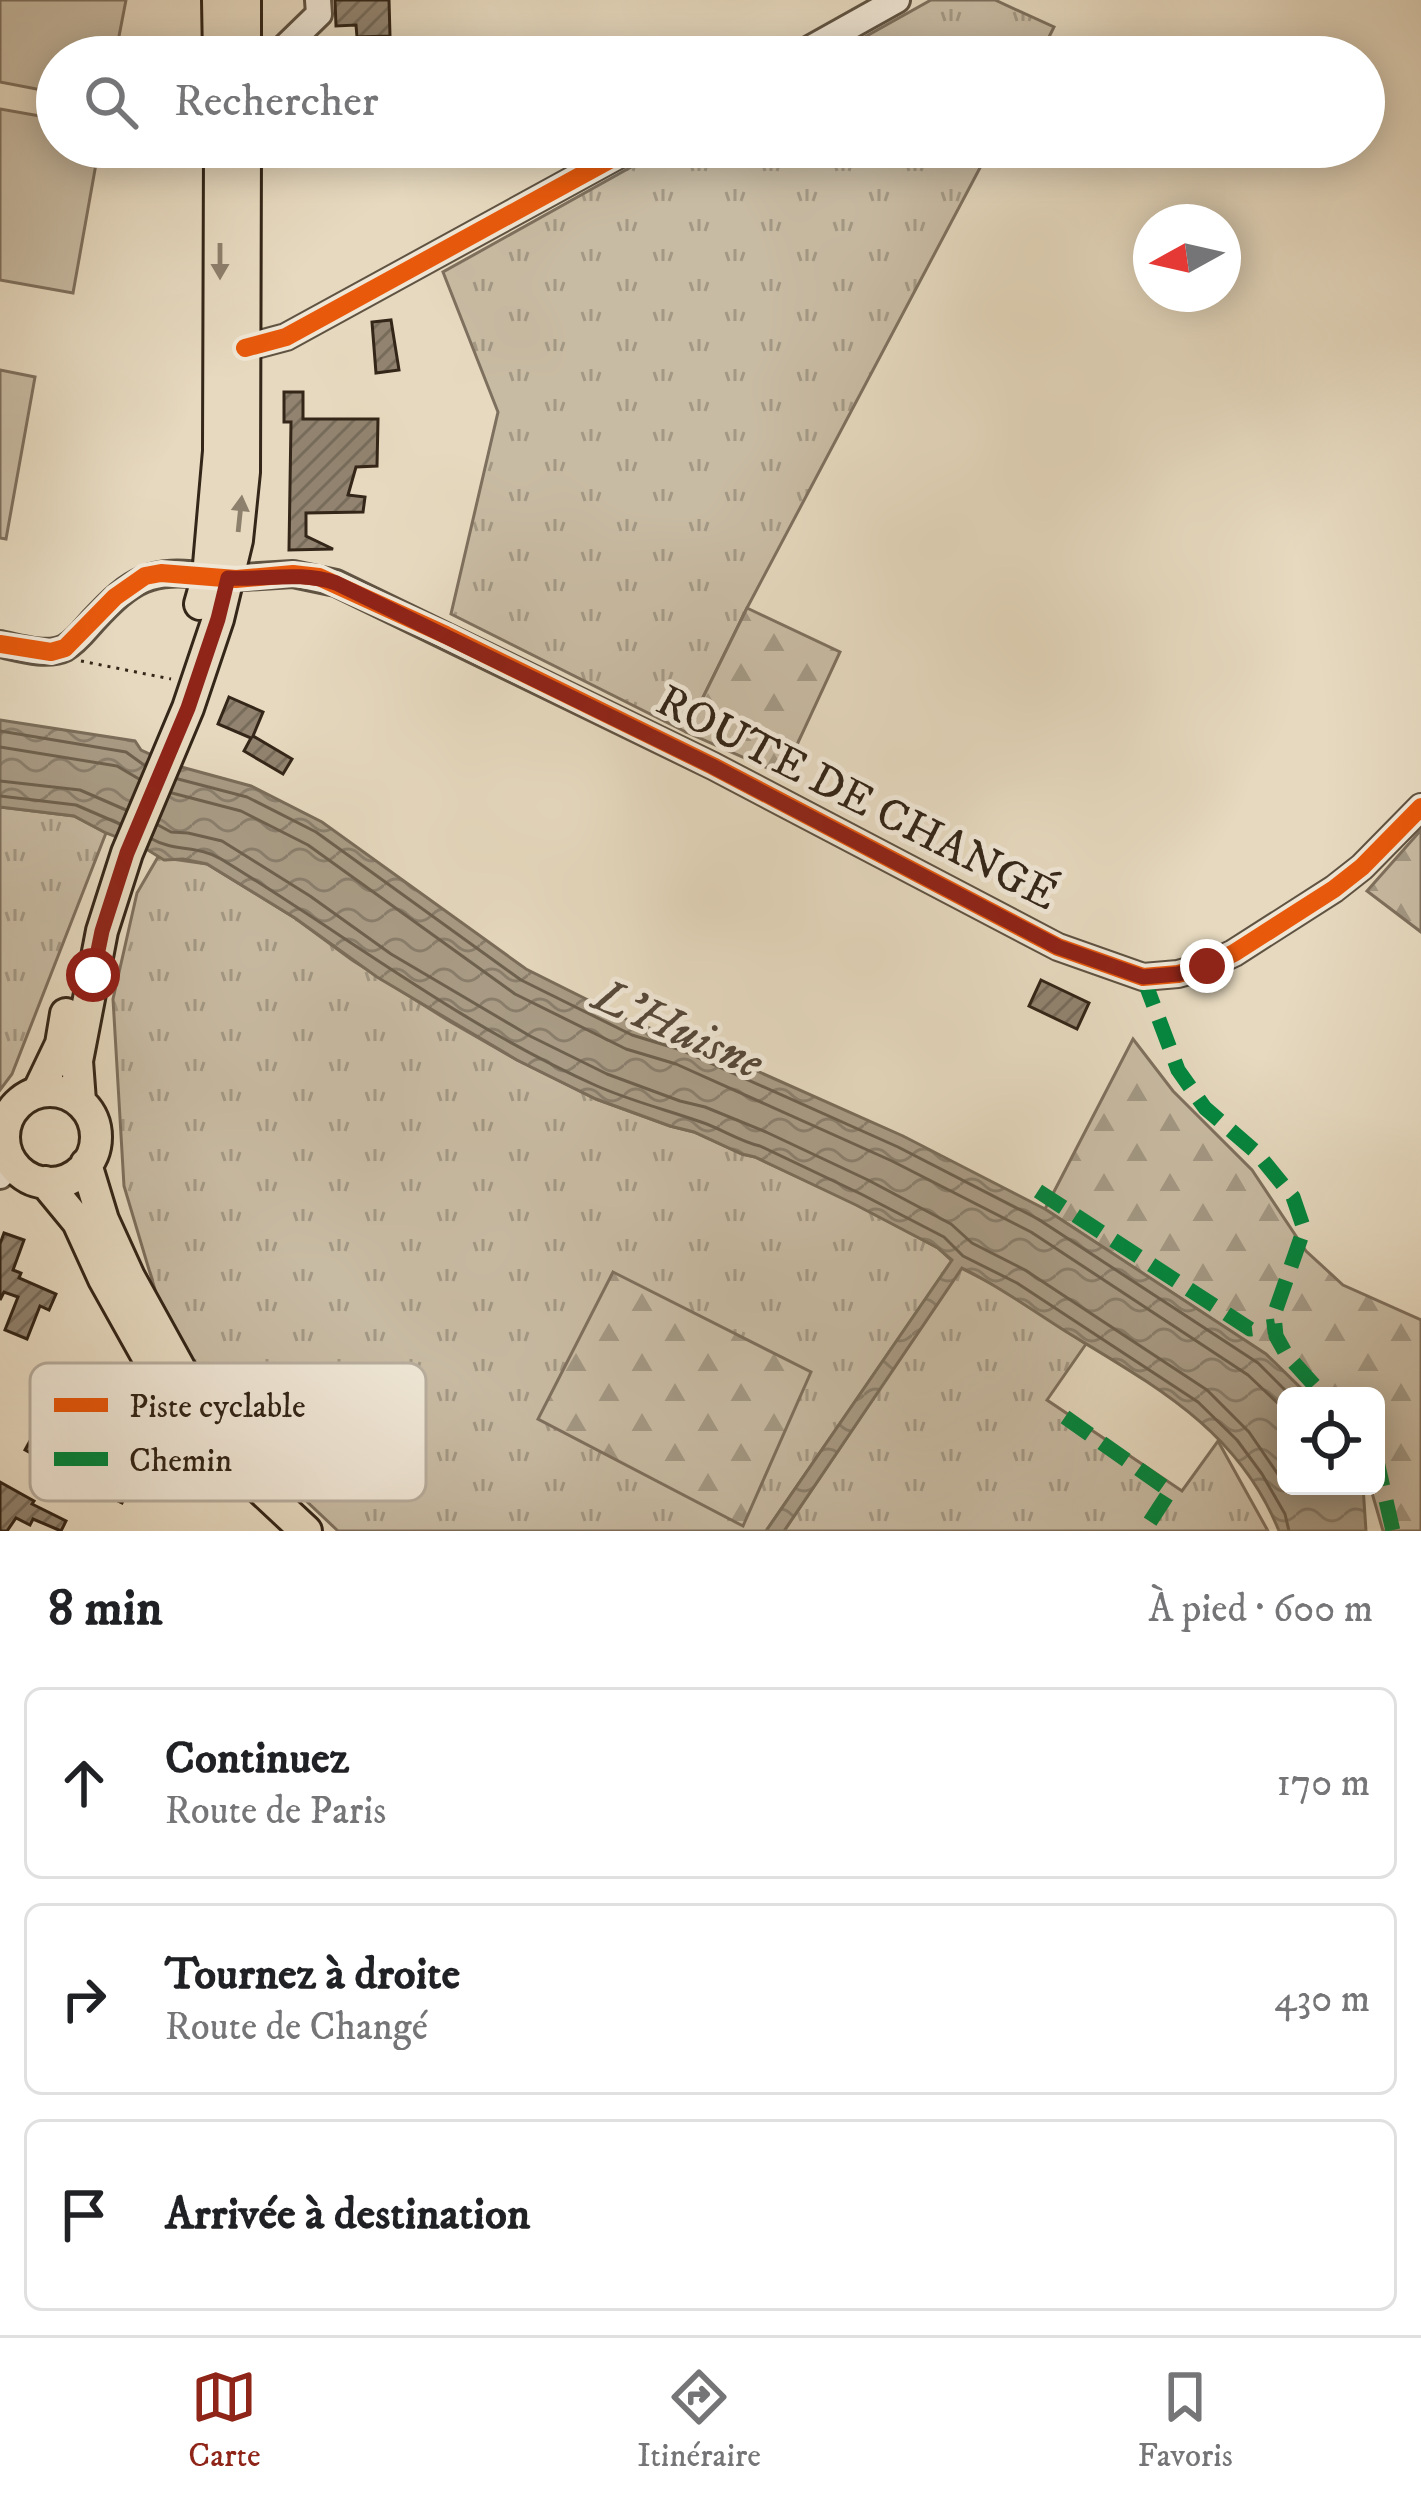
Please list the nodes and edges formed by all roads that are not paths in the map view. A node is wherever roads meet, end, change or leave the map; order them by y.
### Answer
1 (218, 0) edge
2 (245, 0) edge
3 (318, 0) edge
4 (897, 0) edge
5 (219, 36) edge
6 (245, 36) edge
7 (296, 36) edge
8 (833, 36) edge
9 (220, 168) edge
10 (244, 168) edge
11 (249, 168) edge
12 (595, 168) edge
13 (244, 179) junction
14 (245, 348) junction
15 (218, 577) junction
16 (0, 644) edge
17 (165, 744) junction
18 (1421, 807) edge
19 (120, 850) junction
20 (38, 1092) junction
21 (80, 1101) junction
22 (86, 1165) junction
23 (6, 1169) edge
24 (45, 1182) junction
25 (150, 1363) edge
26 (175, 1363) edge
27 (275, 1501) edge
28 (306, 1531) edge

1 - 5 main road
2 - 6 main road
3 - 7 street
4 - 8 street
9 -> 15 main road
10 - 13 main road
11 - 13 street
12 - 14 street
13 - 14 main road
15 -> 14 main road
15 - 16 street, ROUTE DE CHANGÉ
15 - 17 main road
15 - 17 main road
15 - 18 street, ROUTE DE CHANGÉ
17 - 19 main road
19 - 20 main road
19 - 21 main road
20 - 21 main road
20 - 23 main road
21 - 22 main road
22 - 24 main road
22 - 26 main road
23 - 24 main road
24 - 25 main road
27 - 28 main road

